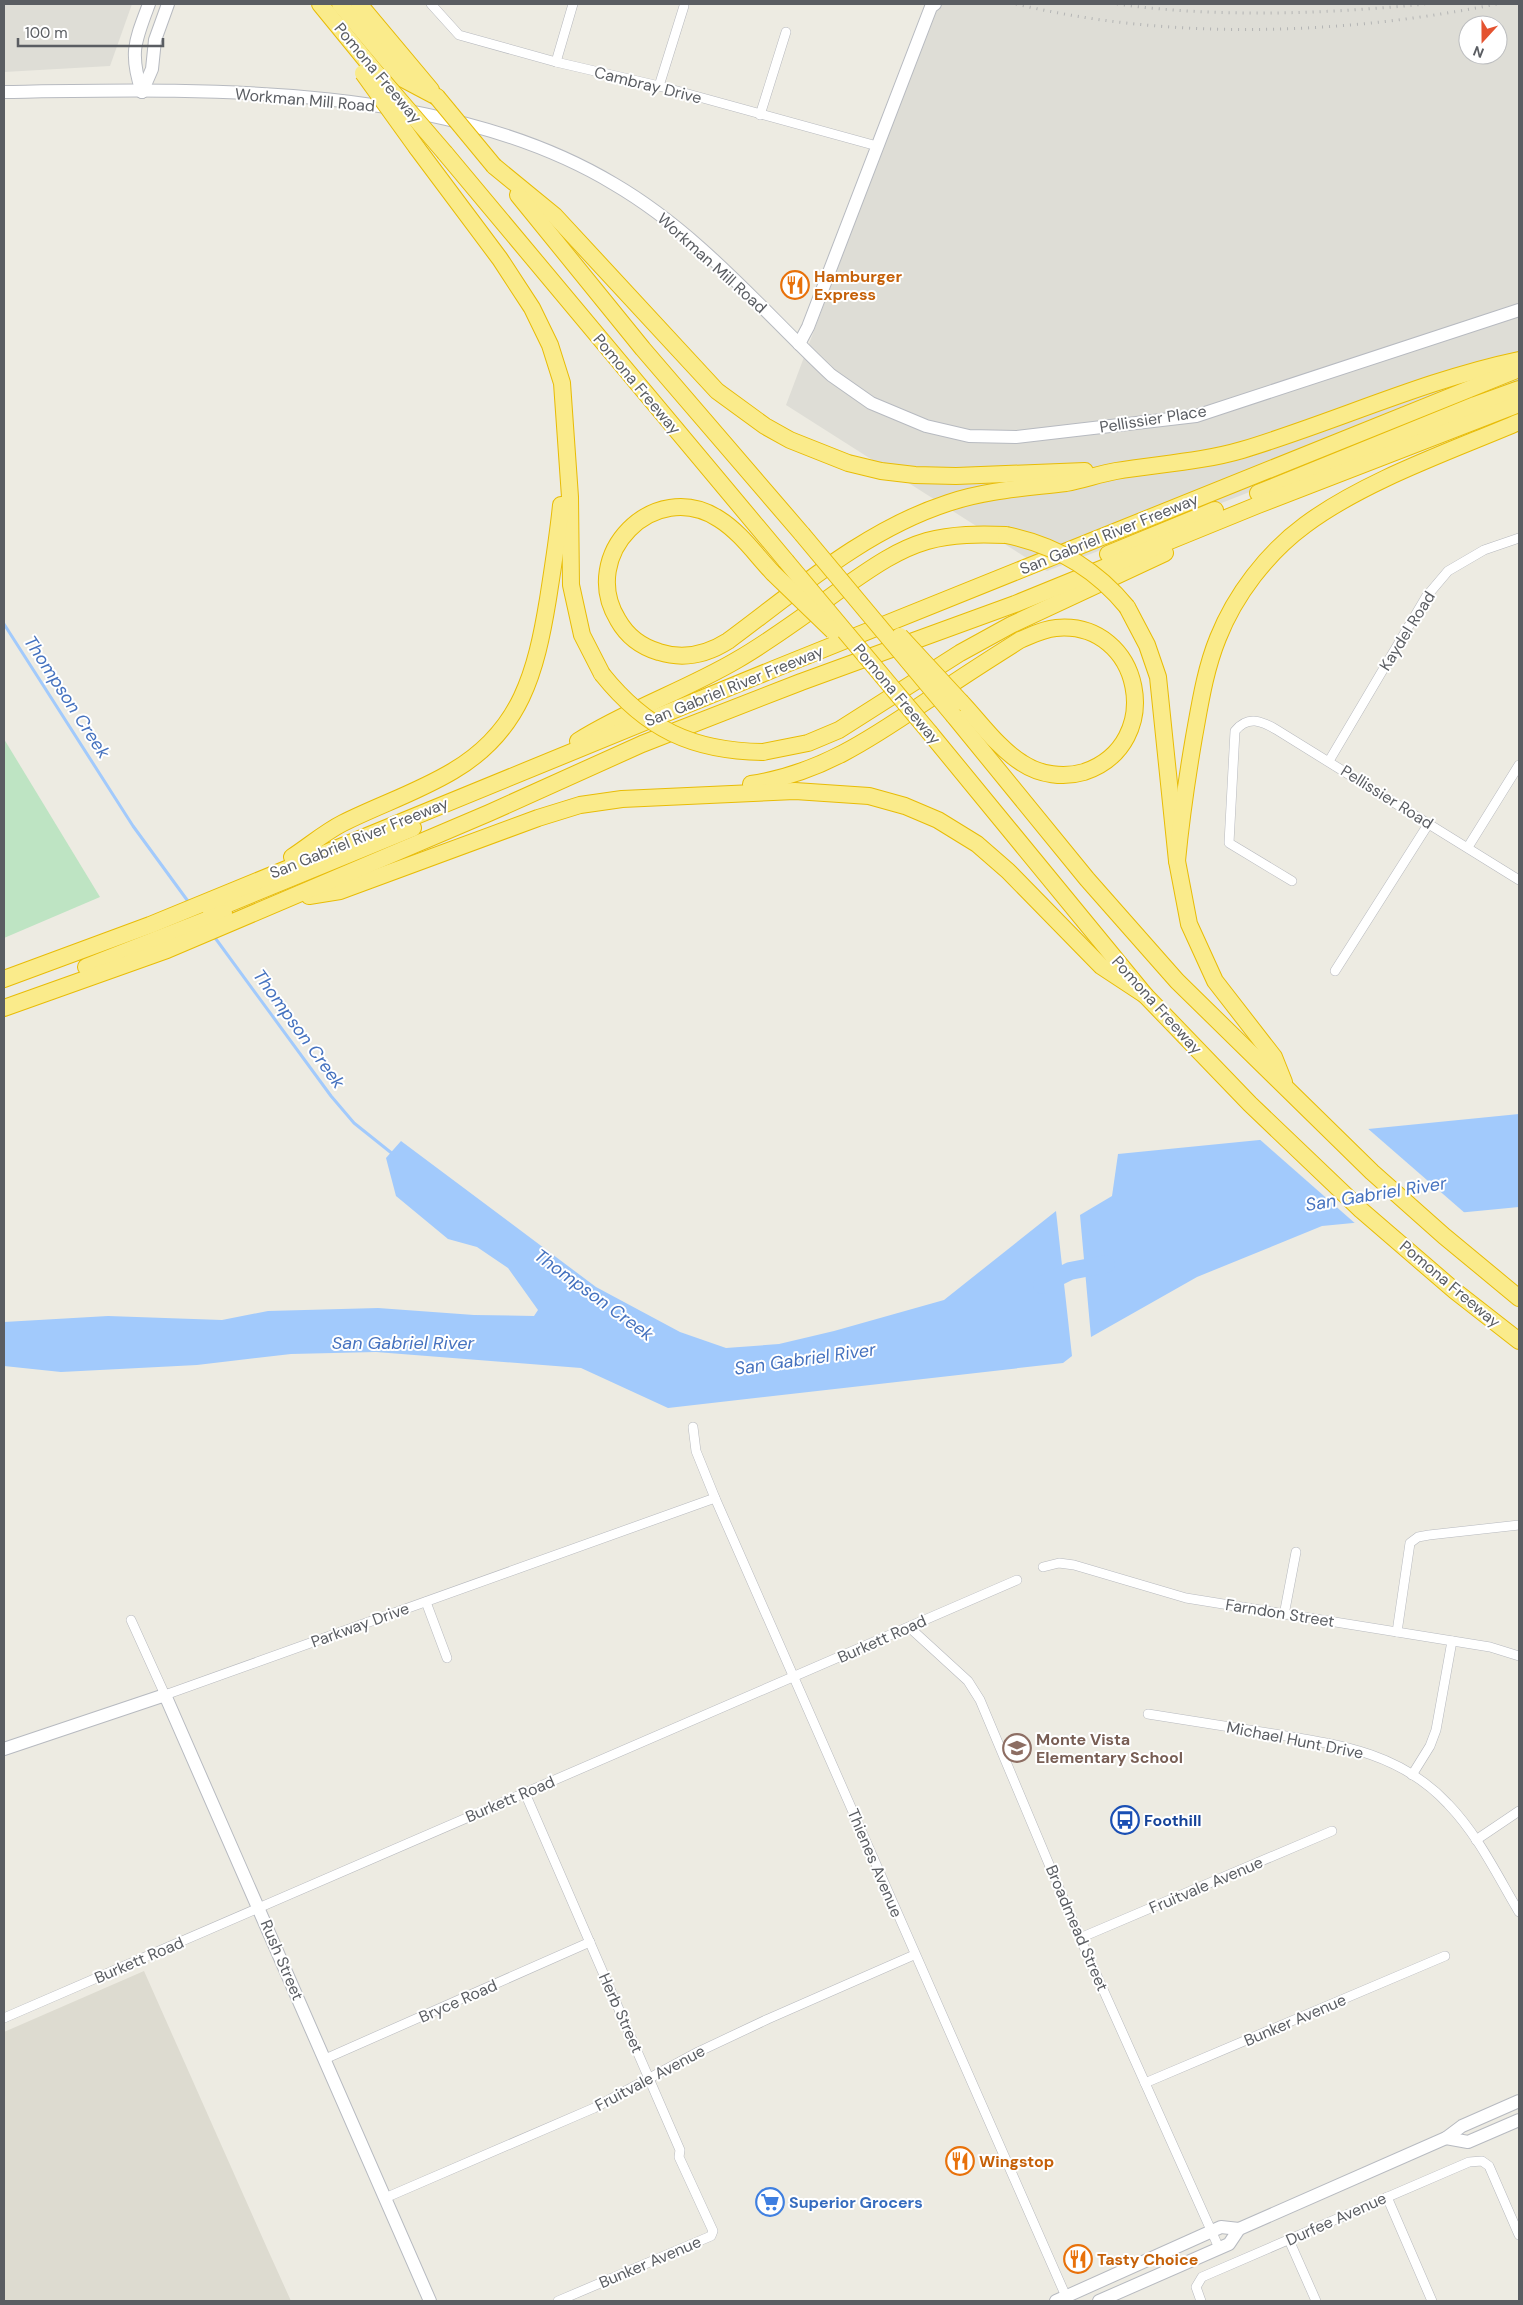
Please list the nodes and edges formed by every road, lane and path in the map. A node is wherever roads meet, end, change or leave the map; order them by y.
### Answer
1 (149, 4) edge
2 (168, 4) edge
3 (315, 4) edge
4 (320, 4) edge
5 (340, 4) edge
6 (359, 4) edge
7 (431, 4) edge
8 (573, 4) edge
9 (932, 5) edge
10 (684, 6) dead end
11 (786, 32) dead end
12 (556, 62) junction
13 (371, 74) junction
14 (659, 86) junction
15 (4, 92) edge
16 (142, 92) junction
17 (436, 97) junction
18 (760, 115) junction
19 (877, 146) junction
20 (494, 166) junction
21 (1519, 310) edge
22 (799, 344) junction
23 (1519, 360) edge
24 (1519, 369) edge
25 (1519, 382) edge
26 (1519, 389) edge
27 (1519, 404) edge
28 (1519, 422) edge
29 (567, 460) junction
30 (1115, 472) junction
31 (1258, 505) junction
32 (1519, 538) edge
33 (981, 616) junction
34 (896, 692) junction
35 (957, 709) junction
36 (1329, 761) junction
37 (1519, 765) edge
38 (537, 766) junction
39 (680, 796) junction
40 (489, 813) junction
41 (1429, 823) junction
42 (1468, 847) junction
43 (1177, 861) junction
44 (266, 876) junction
45 (1519, 880) edge
46 (1292, 881) dead end
47 (254, 897) junction
48 (283, 901) junction
49 (158, 937) junction
50 (1334, 971) dead end
51 (4, 979) edge
52 (4, 990) edge
53 (4, 997) edge
54 (1149, 1000) junction
55 (4, 1008) edge
56 (1291, 1094) junction
57 (1519, 1298) edge
58 (1519, 1340) edge
59 (693, 1427) dead end
60 (715, 1498) junction
61 (1519, 1524) edge
62 (1296, 1552) dead end
63 (1044, 1567) dead end
64 (1017, 1580) dead end
65 (426, 1602) junction
66 (1284, 1615) junction
67 (131, 1620) dead end
68 (909, 1627) junction
69 (1397, 1632) junction
70 (1452, 1642) junction
71 (1519, 1656) edge
72 (447, 1658) dead end
73 (794, 1678) junction
74 (165, 1695) junction
75 (1148, 1714) dead end
76 (4, 1749) edge
77 (1412, 1774) junction
78 (525, 1792) junction
79 (1519, 1811) edge
80 (1332, 1832) dead end
81 (1476, 1840) junction
82 (260, 1908) junction
83 (1519, 1912) edge
84 (1080, 1938) junction
85 (590, 1942) junction
86 (914, 1955) junction
87 (1445, 1956) dead end
88 (4, 2018) edge
89 (325, 2059) junction
90 (650, 2078) junction
91 (1145, 2083) junction
92 (1519, 2101) edge
93 (1519, 2120) edge
94 (1446, 2138) junction
95 (1387, 2197) junction
96 (385, 2198) junction
97 (1239, 2230) junction
98 (1211, 2232) junction
99 (713, 2234) joint
100 (1519, 2235) edge
101 (1289, 2240) junction
102 (1219, 2248) junction
103 (1063, 2300) edge
104 (430, 2301) edge
105 (558, 2301) edge
106 (1099, 2301) edge
107 (1201, 2301) edge
108 (1316, 2301) edge
109 (1432, 2301) edge

1 - 16 main road
2 - 16 main road
3 - 13 highway
4 - 13 highway, Pomona Freeway
5 - 17 highway
6 - 17 highway, Pomona Freeway
7 - 12 street, Cambray Drive
8 - 12 street
9 - 19 main road
10 - 14 street
11 - 18 street
12 - 14 street, Cambray Drive
13 - 29 highway, bridge
13 - 34 highway, Pomona Freeway, bridge
14 - 18 street, Cambray Drive
15 - 16 main road, Workman Mill Road
16 - 22 main road, Workman Mill Road
17 - 20 highway, Pomona Freeway, bridge
18 - 19 street, Cambray Drive
19 - 22 main road
20 - 30 highway
20 - 35 highway, Pomona Freeway, bridge
21 - 22 main road, Pellissier Place
23 - 30 highway
24 - 38 highway, San Gabriel River Freeway
25 - 47 highway
26 - 33 highway
27 - 31 highway, San Gabriel River Freeway
28 - 43 highway
29 - 31 highway, bridge
29 - 44 highway
30 - 34 highway, bridge
31 - 33 highway, San Gabriel River Freeway
32 - 36 street, Kaydel Road
33 - 40 highway, San Gabriel River Freeway
34 - 54 highway, Pomona Freeway, bridge
35 - 39 highway
35 - 56 highway, Pomona Freeway
36 - 41 street, Pellissier Road
36 - 46 street, Pellissier Road
37 - 42 street
38 - 43 highway, bridge
38 - 44 highway, San Gabriel River Freeway
39 - 48 highway
39 - 54 highway
40 - 47 highway
40 - 48 highway, San Gabriel River Freeway
41 - 42 street, Pellissier Road
41 - 50 street
42 - 45 street, Pellissier Road
43 - 56 highway
44 - 47 highway, San Gabriel River Freeway
47 - 48 highway, San Gabriel River Freeway
47 - 49 highway, San Gabriel River Freeway
47 - 49 highway, San Gabriel River Freeway
49 - 51 highway, San Gabriel River Freeway
49 - 52 highway
49 - 53 highway
49 - 55 highway, San Gabriel River Freeway
54 - 58 highway, Pomona Freeway
56 - 57 highway, Pomona Freeway
59 - 60 street, Thienes Avenue
60 - 65 street, Parkway Drive
60 - 73 street, Thienes Avenue
61 - 69 street
62 - 66 street
63 - 66 street, Farndon Street
64 - 68 street, Burkett Road
65 - 72 street
65 - 74 street, Parkway Drive
66 - 69 street, Farndon Street
67 - 74 street, Rush Street
68 - 73 street, Burkett Road
68 - 84 street, Broadmead Street
69 - 70 street, Farndon Street
70 - 71 street, Farndon Street
70 - 77 street
73 - 78 street, Burkett Road
73 - 86 street, Thienes Avenue
74 - 76 main road, Parkway Drive
74 - 82 main road, Rush Street
75 - 77 street, Michael Hunt Drive
77 - 81 street, Michael Hunt Drive
78 - 82 street, Burkett Road
78 - 85 street, Herb Street
79 - 81 street
80 - 84 street, Fruitvale Avenue
81 - 83 street, Michael Hunt Drive
82 - 88 street, Burkett Road
82 - 89 main road, Rush Street
84 - 91 street, Broadmead Street
85 - 89 street, Bryce Road
85 - 90 street, Herb Street
86 - 90 street, Fruitvale Avenue
86 - 103 street, Thienes Avenue
87 - 91 street, Bunker Avenue
89 - 96 main road, Rush Street
90 - 96 street, Fruitvale Avenue
90 - 99 street, Herb Street
91 - 98 street, Broadmead Street
92 - 94 main road, Durfee Avenue
93 - 94 main road
94 - 97 main road, Durfee Avenue
95 - 100 street, Durfee Avenue
95 - 101 street, Durfee Avenue
95 - 109 street
96 - 104 main road, Rush Street
97 - 98 main road, Durfee Avenue
97 - 102 main road, Durfee Avenue
98 - 102 street, Broadmead Street
98 - 103 main road, Durfee Avenue
99 - 105 street, Bunker Avenue
101 - 107 street, Durfee Avenue
101 - 108 street
102 - 106 main road, Durfee Avenue

